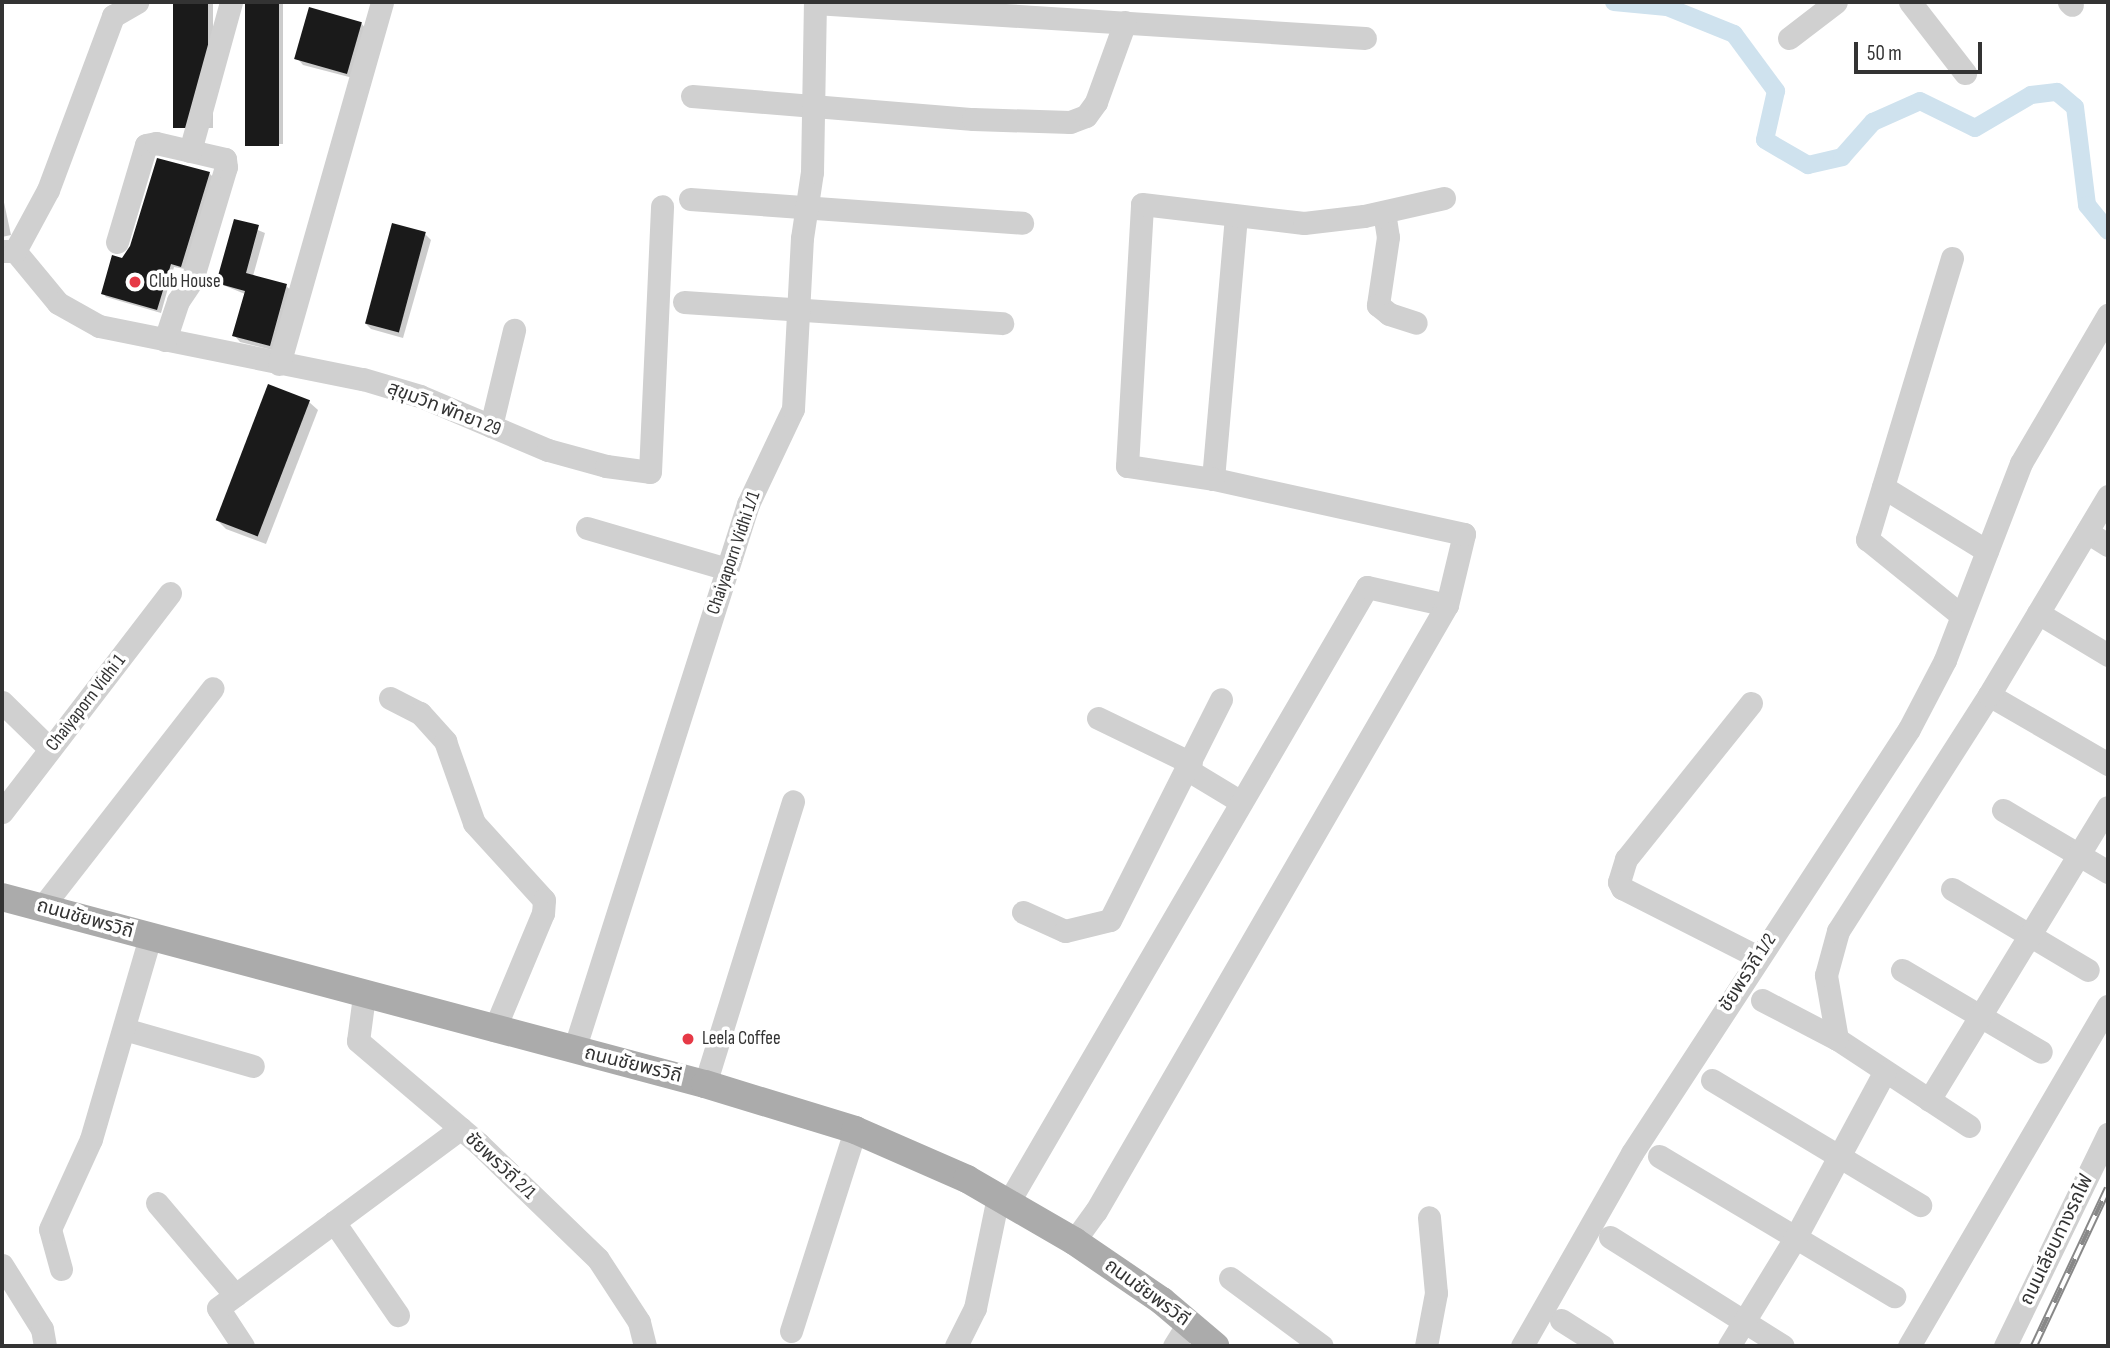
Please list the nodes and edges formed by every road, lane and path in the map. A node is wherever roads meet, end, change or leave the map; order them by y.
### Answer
1 (137, 2) edge
2 (231, 2) edge
3 (382, 2) edge
4 (815, 2) edge
5 (1836, 2) edge
6 (1910, 2) edge
7 (1125, 22) junction
8 (1366, 38) dead end
9 (1789, 38) dead end
10 (1965, 73) dead end
11 (692, 96) dead end
12 (814, 107) junction
13 (190, 151) junction
14 (1444, 198) dead end
15 (690, 199) dead end
16 (663, 206) dead end
17 (807, 206) junction
18 (1384, 212) junction
19 (1236, 216) junction
20 (1022, 223) dead end
21 (117, 242) dead end
22 (8, 251) edge
23 (1952, 258) dead end
24 (684, 302) dead end
25 (797, 308) junction
26 (2108, 315) edge
27 (1002, 323) dead end
28 (1416, 323) dead end
29 (514, 330) dead end
30 (165, 340) junction
31 (279, 364) junction
32 (491, 426) junction
33 (1213, 480) junction
34 (1883, 487) junction
35 (2108, 496) edge
36 (587, 528) dead end
37 (2087, 532) junction
38 (2108, 545) edge
39 (1987, 551) junction
40 (727, 569) junction
41 (170, 593) dead end
42 (1447, 605) junction
43 (1966, 606) junction
44 (2038, 613) junction
45 (2108, 655) edge
46 (213, 688) dead end
47 (1989, 695) junction
48 (390, 698) dead end
49 (1221, 699) dead end
50 (2, 702) edge
51 (1751, 703) dead end
52 (1098, 718) dead end
53 (2, 725) edge
54 (42, 742) junction
55 (2108, 764) edge
56 (1190, 767) junction
57 (12, 782) edge
58 (793, 802) dead end
59 (1241, 802) junction
60 (2108, 807) edge
61 (2003, 810) dead end
62 (2, 812) edge
63 (2079, 855) junction
64 (2108, 873) edge
65 (1952, 889) dead end
66 (2, 897) edge
67 (43, 906) junction
68 (1023, 912) dead end
69 (2031, 936) junction
70 (150, 937) junction
71 (1758, 957) junction
72 (1902, 970) dead end
73 (2088, 970) dead end
74 (364, 996) junction
75 (1762, 1000) dead end
76 (2108, 1006) edge
77 (1981, 1014) junction
78 (124, 1029) junction
79 (494, 1030) junction
80 (1837, 1039) junction
81 (574, 1051) junction
82 (2041, 1052) dead end
83 (253, 1066) dead end
84 (1884, 1073) junction
85 (1712, 1080) dead end
86 (705, 1083) junction
87 (1928, 1100) junction
88 (1969, 1126) dead end
89 (461, 1128) junction
90 (855, 1130) junction
91 (2108, 1133) edge
92 (1659, 1156) dead end
93 (1839, 1156) junction
94 (1004, 1200) junction
95 (157, 1203) dead end
96 (1920, 1205) dead end
97 (1429, 1217) dead end
98 (334, 1222) junction
99 (1610, 1237) dead end
100 (1794, 1240) junction
101 (1074, 1241) junction
102 (2, 1265) edge
103 (61, 1269) dead end
104 (1230, 1278) dead end
105 (235, 1295) junction
106 (1894, 1296) dead end
107 (398, 1315) dead end
108 (1561, 1320) dead end
109 (1744, 1321) junction
110 (791, 1331) dead end
111 (1204, 1337) edge
112 (45, 1346) edge
113 (243, 1346) edge
114 (645, 1346) edge
115 (956, 1346) edge
116 (1174, 1346) edge
117 (1322, 1346) edge
118 (1426, 1346) edge
119 (1522, 1346) edge
120 (1602, 1346) edge
121 (1729, 1346) edge
122 (1783, 1346) edge
123 (1909, 1346) edge
124 (2005, 1346) edge

1 - 22 street
2 - 13 street
3 - 31 street
4 - 7 street
4 - 12 street, Chaiyaporn Vidhi 1/1
5 - 9 street
6 - 10 street
7 - 8 street
7 - 12 street
11 - 12 street
12 - 17 street, Chaiyaporn Vidhi 1/1
13 - 21 street
13 - 30 street
14 - 18 street
15 - 17 street
16 - 32 street, สุขุมวิท พัทยา 29
17 - 20 street
17 - 25 street, Chaiyaporn Vidhi 1/1
18 - 19 street
18 - 28 street
19 - 33 street
19 - 33 street
22 - 30 street, สุขุมวิท พัทยา 29
23 - 34 street
24 - 25 street
25 - 27 street
25 - 40 street, Chaiyaporn Vidhi 1/1
26 - 39 street, ชัยพรวิถี 1/2
29 - 32 street
30 - 31 street, สุขุมวิท พัทยา 29
31 - 32 street, สุขุมวิท พัทยา 29
33 - 42 street
34 - 39 street
34 - 43 street
35 - 37 street
36 - 40 street
37 - 38 street
37 - 44 street
39 - 43 street, ชัยพรวิถี 1/2
40 - 81 street, Chaiyaporn Vidhi 1/1
41 - 54 street, Chaiyaporn Vidhi 1
42 - 59 street
42 - 101 street
43 - 71 street, ชัยพรวิถี 1/2
44 - 45 street
44 - 47 street
46 - 67 street
47 - 55 street
47 - 80 street
48 - 79 street
49 - 56 street
50 - 54 street
51 - 71 street
52 - 56 street
53 - 54 street
54 - 57 street, Chaiyaporn Vidhi 1
56 - 59 street
56 - 68 street
57 - 62 street, Chaiyaporn Vidhi 1
58 - 86 street
59 - 94 street
60 - 63 street
61 - 63 street
63 - 64 street
63 - 69 street
65 - 69 street
66 - 67 main road, ถนนชัยพรวิถี
67 - 70 main road, ถนนชัยพรวิถี
69 - 73 street
69 - 77 street
70 - 74 main road, ถนนชัยพรวิถี
70 - 78 street
71 - 119 street, ชัยพรวิถี 1/2
72 - 77 street
74 - 79 main road, ถนนชัยพรวิถี
74 - 89 street, ชัยพรวิถี 2/1
75 - 80 street
76 - 123 street
77 - 82 street
77 - 87 street
78 - 83 street
78 - 103 street
79 - 81 main road, ถนนชัยพรวิถี
80 - 84 street
81 - 86 main road, ถนนชัยพรวิถี
84 - 87 street
84 - 93 street
85 - 93 street
86 - 90 main road, ถนนชัยพรวิถี
87 - 88 street
89 - 98 street
89 - 114 street, ชัยพรวิถี 2/1
90 - 94 main road, ถนนชัยพรวิถี
90 - 110 street
91 - 124 street, ถนนเลียบทางรถไฟ
92 - 100 street
93 - 96 street
93 - 100 street
94 - 101 main road, ถนนชัยพรวิถี
94 - 115 street
95 - 105 street
97 - 118 street
98 - 105 street
98 - 107 street
99 - 109 street
100 - 106 street
100 - 109 street
101 - 111 main road, ถนนชัยพรวิถี
102 - 112 street
104 - 117 street
105 - 113 street
108 - 120 street
109 - 121 street
109 - 122 street
111 - 116 street

